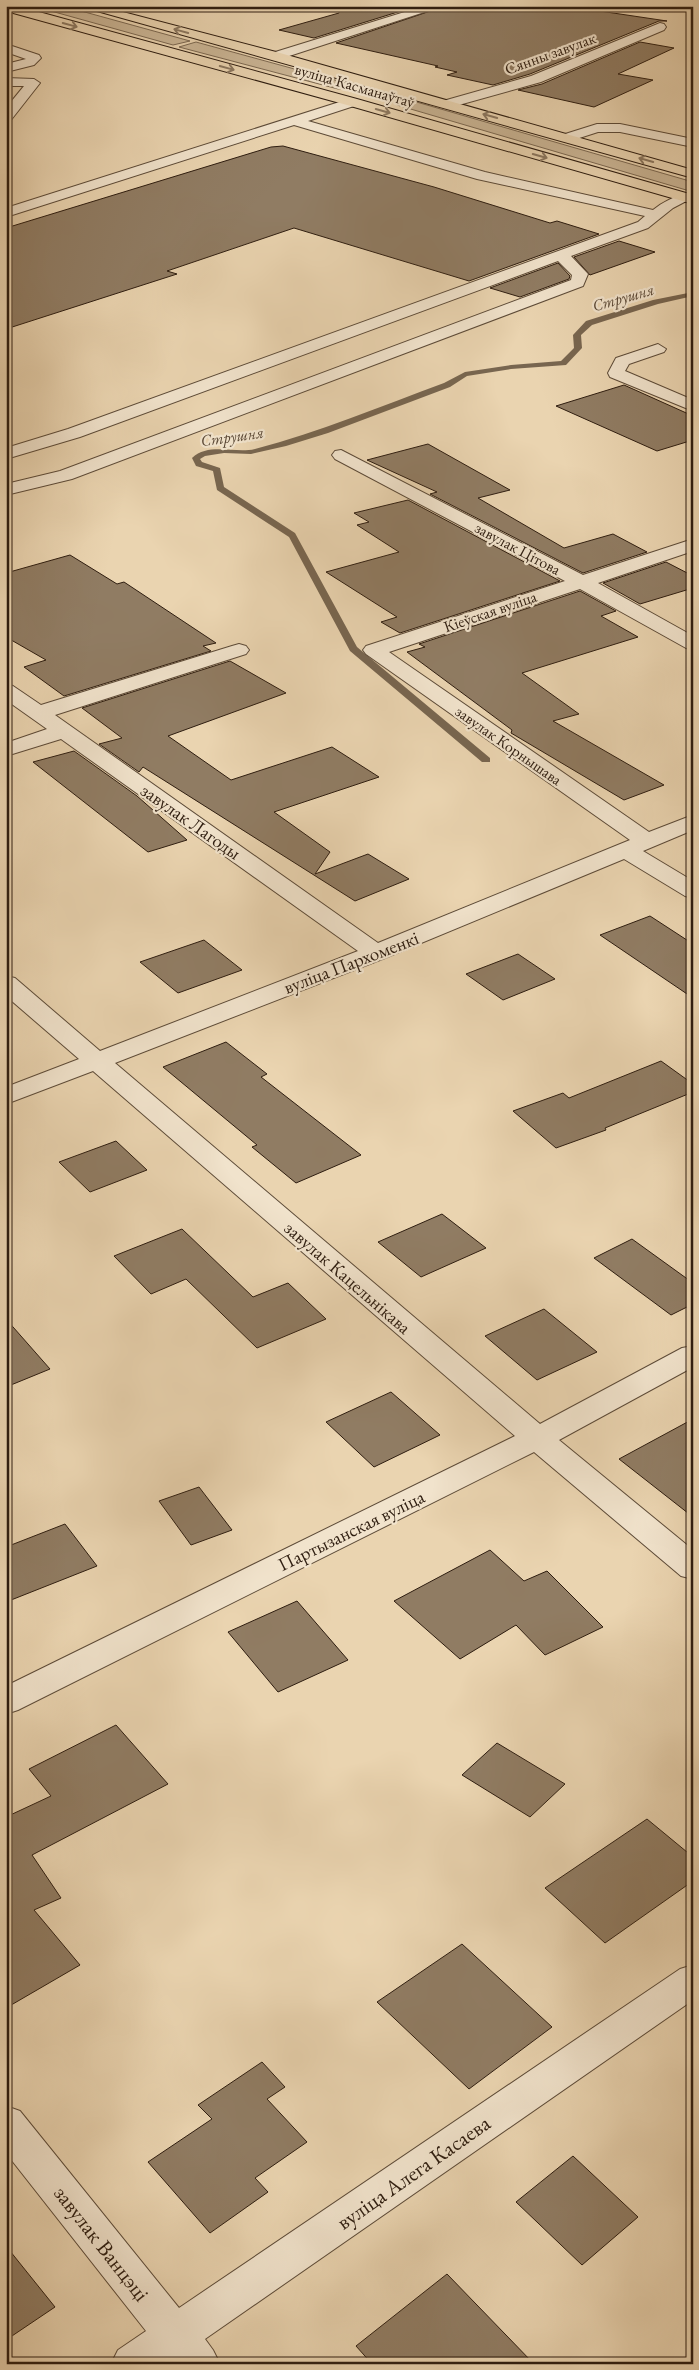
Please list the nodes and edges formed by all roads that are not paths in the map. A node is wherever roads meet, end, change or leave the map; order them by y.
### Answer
1 (437, 6) edge
2 (6, 7) edge
3 (97, 7) edge
4 (660, 27) dead end
5 (6, 48) edge
6 (276, 56) junction
7 (6, 68) edge
8 (6, 82) edge
9 (397, 90) junction
10 (352, 102) junction
11 (448, 104) junction
12 (6, 117) edge
13 (296, 121) junction
14 (568, 138) junction
15 (693, 143) edge
16 (693, 174) edge
17 (689, 199) edge
18 (6, 212) edge
19 (654, 214) junction
20 (561, 255) junction
21 (658, 349) dead end
22 (693, 406) edge
23 (6, 454) edge
24 (341, 455) dead end
25 (6, 490) edge
26 (693, 544) edge
27 (579, 580) junction
28 (693, 644) edge
29 (239, 650) dead end
30 (373, 650) joint
31 (6, 690) edge
32 (38, 713) junction
33 (64, 731) junction
34 (6, 750) edge
35 (693, 822) edge
36 (636, 845) junction
37 (693, 891) edge
38 (376, 953) junction
39 (6, 983) edge
40 (95, 1060) junction
41 (6, 1096) edge
42 (693, 1355) edge
43 (537, 1438) junction
44 (693, 1568) edge
45 (6, 1701) edge
46 (693, 1980) edge
47 (6, 2123) edge
48 (187, 2350) edge
49 (133, 2364) edge

1 - 6 street
2 -> 10 main road, вуліца Касманаўтаў
6 -> 3 main road, вуліца Касманаўтаў
4 - 11 street, Сянны завулак
5 - 7 street
6 - 9 main road, вуліца Касманаўтаў
8 - 12 street
9 - 10 main road
9 - 11 main road, вуліца Касманаўтаў
10 - 13 street
10 -> 17 main road, вуліца Касманаўтаў
14 -> 11 main road, вуліца Касманаўтаў
13 - 18 street
13 - 19 street
14 - 15 street
16 -> 14 main road, вуліца Касманаўтаў
17 - 19 street
19 - 20 street
20 - 23 street
20 - 25 street
21 - 22 street
24 - 27 street, завулак Цітова
26 - 27 street, Кіеўская вуліца
27 - 28 street, завулак Цітова
27 - 30 street, Кіеўская вуліца
29 - 32 street
30 - 36 street, завулак Корнышава
31 - 32 street, завулак Лагоды
32 - 33 street, завулак Лагоды
33 - 34 street
33 - 38 street, завулак Лагоды
35 - 36 street, вуліца Пархоменкі
36 - 37 street, завулак Корнышава
36 - 38 street, вуліца Пархоменкі
38 - 40 street, вуліца Пархоменкі
39 - 40 street, завулак Кацельнікава
40 - 41 street, вуліца Пархоменкі
40 - 43 street, завулак Кацельнікава
42 - 43 street, Партызанская вуліца
43 - 44 street, завулак Кацельнікава
43 - 45 street, Партызанская вуліца
46 - 48 street, вуліца Алега Касаева
47 - 48 street, завулак Ванцэці
48 - 49 street, вуліца Алега Касаева

